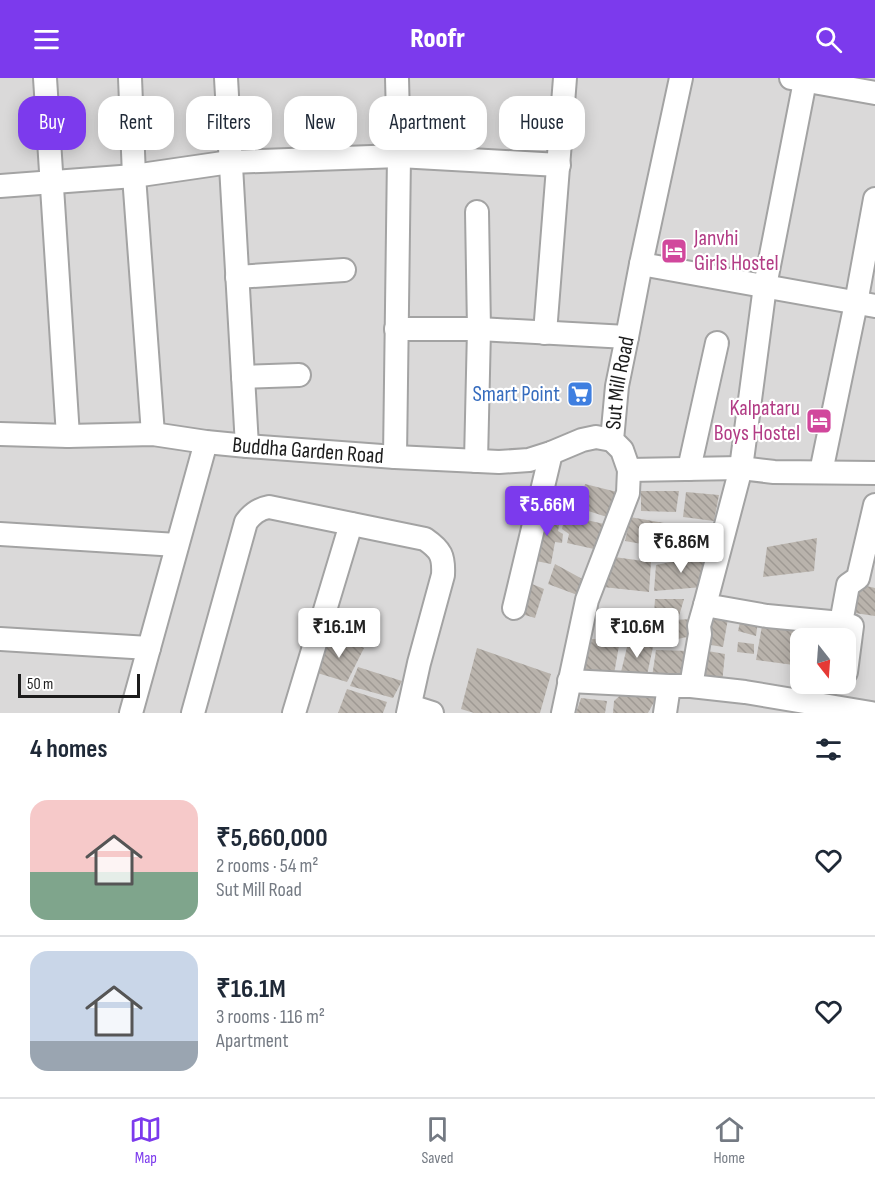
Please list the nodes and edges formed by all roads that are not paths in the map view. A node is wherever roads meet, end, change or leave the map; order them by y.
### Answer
1 (45, 78) edge
2 (130, 78) edge
3 (226, 78) edge
4 (397, 78) edge
5 (565, 78) edge
6 (681, 78) edge
7 (798, 80) edge
8 (868, 87) edge
9 (399, 156) junction
10 (231, 162) junction
11 (559, 165) junction
12 (134, 176) junction
13 (51, 181) junction
14 (0, 186) edge
15 (875, 199) edge
16 (477, 212) dead end
17 (640, 264) junction
18 (344, 270) dead end
19 (237, 276) junction
20 (765, 286) junction
21 (865, 305) edge
22 (396, 329) junction
23 (479, 329) junction
24 (545, 333) junction
25 (627, 337) junction
26 (717, 344) dead end
27 (299, 375) dead end
28 (243, 377) junction
29 (0, 434) edge
30 (153, 434) junction
31 (68, 436) junction
32 (612, 440) junction
33 (206, 442) junction
34 (247, 446) junction
35 (551, 453) junction
36 (395, 457) junction
37 (476, 461) junction
38 (741, 468) junction
39 (689, 469) junction
40 (629, 470) junction
41 (821, 472) junction
42 (875, 473) edge
43 (875, 505) edge
44 (351, 524) junction
45 (0, 534) edge
46 (177, 545) junction
47 (705, 605) junction
48 (514, 608) dead end
49 (841, 623) junction
50 (852, 628) edge
51 (0, 639) edge
52 (149, 648) junction
53 (569, 681) junction
54 (680, 686) junction
55 (843, 694) edge
56 (744, 703) edge
57 (409, 710) edge
58 (841, 711) edge
59 (131, 713) edge
60 (193, 713) edge
61 (294, 713) edge
62 (432, 713) edge
63 (563, 713) edge
64 (665, 713) edge
65 (871, 713) edge

1 - 13 street
2 - 12 street
3 - 10 street
4 - 9 street
5 - 11 street
6 - 17 street, Sut Mill Road
7 - 8 street
7 - 20 street
9 - 10 street
9 - 11 street
9 - 22 street
10 - 12 street
10 - 19 street
11 - 24 street
12 - 13 street
12 - 30 street
13 - 14 street
13 - 31 street
15 - 21 street
16 - 23 street
17 - 20 street
17 - 25 street, Sut Mill Road
18 - 19 street
19 - 28 street
20 - 21 street
20 - 38 street
21 - 41 street
22 - 23 street
22 - 36 street
23 - 24 street
23 - 37 street
24 - 25 street
25 - 32 street, Sut Mill Road
26 - 39 street
27 - 28 street
28 - 34 street
29 - 31 street, Buddha Garden Road
30 - 31 street, Buddha Garden Road
30 - 33 street, Buddha Garden Road
32 - 35 street, Buddha Garden Road
32 - 40 street, Sut Mill Road
33 - 34 street, Buddha Garden Road
33 - 46 street
34 - 36 street, Buddha Garden Road
35 - 37 street, Buddha Garden Road
35 - 48 street
36 - 37 street, Buddha Garden Road
38 - 39 street
38 - 41 street
38 - 47 street
39 - 40 street
40 - 53 street
41 - 42 street
43 - 49 street
44 - 57 street
44 - 60 street
44 - 61 street
45 - 46 street
46 - 52 street
47 - 49 street
47 - 54 street
49 - 50 street
51 - 52 street
52 - 59 street
53 - 54 street
53 - 63 street
54 - 56 street
54 - 64 street
55 - 58 street
56 - 58 street
57 - 62 street
58 - 65 street

